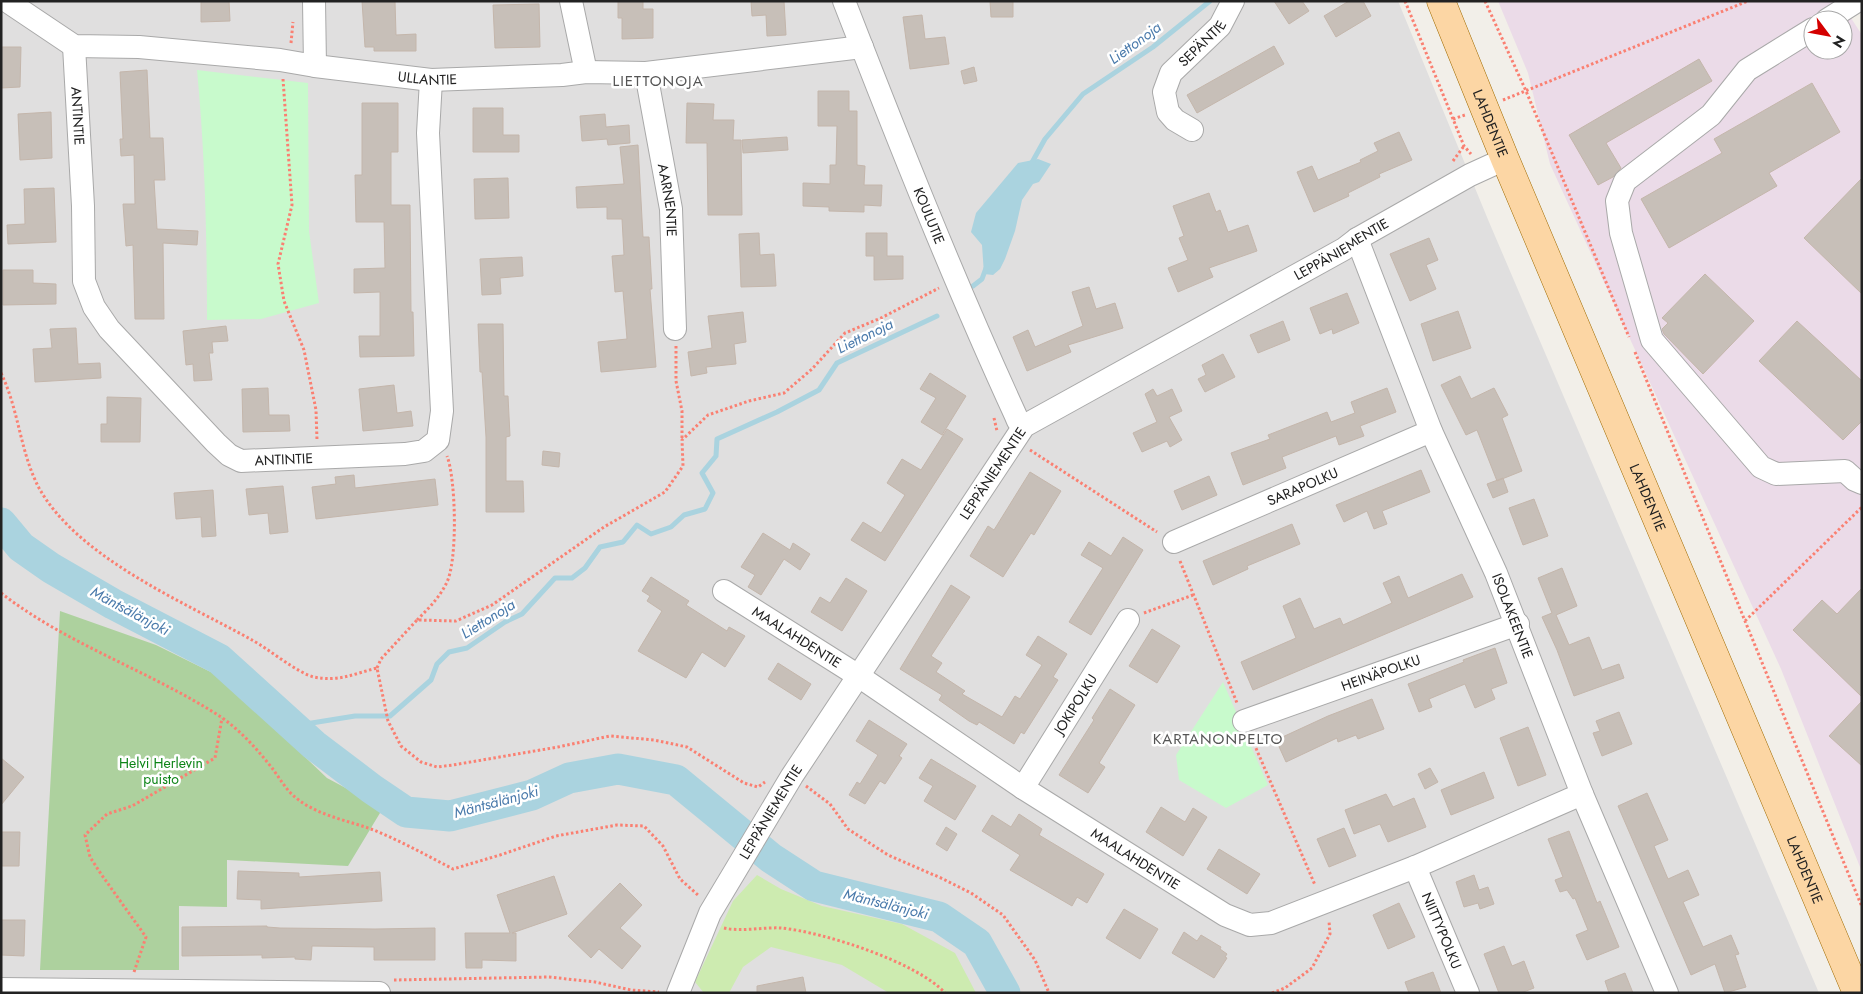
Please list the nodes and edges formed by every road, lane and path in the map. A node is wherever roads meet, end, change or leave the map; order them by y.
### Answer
1 (7, 1) edge
2 (314, 1) edge
3 (571, 1) edge
4 (844, 1) edge
5 (1233, 1) edge
6 (1405, 1) edge
7 (1442, 1) edge
8 (1485, 1) edge
9 (1748, 1) edge
10 (1857, 1) edge
11 (1843, 10) edge
12 (1862, 10) edge
13 (1803, 35) edge
14 (74, 46) junction
15 (862, 47) junction
16 (283, 52) junction
17 (315, 57) junction
18 (586, 72) junction
19 (646, 73) junction
20 (431, 80) junction
21 (1526, 92) junction
22 (1192, 130) dead end
23 (1464, 146) junction
24 (1494, 164) junction
25 (1447, 168) dead end
26 (1357, 239) junction
27 (944, 285) dead end
28 (675, 330) joint
29 (1631, 343) dead end
30 (1635, 352) dead end
31 (1, 373) edge
32 (1431, 432) junction
33 (1018, 434) junction
34 (438, 440) junction
35 (682, 440) junction
36 (318, 458) junction
37 (1862, 483) edge
38 (1862, 507) edge
39 (1174, 542) junction
40 (724, 591) dead end
41 (1, 593) edge
42 (1193, 595) junction
43 (417, 620) junction
44 (1128, 620) joint
45 (1745, 622) junction
46 (1518, 624) junction
47 (377, 668) junction
48 (857, 675) junction
49 (222, 718) junction
50 (1244, 721) junction
51 (792, 776) junction
52 (1023, 788) junction
53 (1582, 794) junction
54 (1415, 867) junction
55 (1322, 903) junction
56 (1862, 907) edge
57 (710, 913) junction
58 (132, 979) dead end
59 (1, 989) edge
60 (29, 991) edge
61 (331, 993) edge
62 (380, 993) edge
63 (678, 993) edge
64 (945, 993) edge
65 (1049, 993) edge
66 (1272, 993) edge
67 (1468, 993) edge
68 (1668, 993) edge
69 (1857, 993) edge

1 - 14 street
2 - 17 street
3 - 18 street
4 - 15 street, KOULUTIE
5 - 22 street, SEPÄNTIE
6 - 23 path
7 - 24 main road, LAHDENTIE
8 - 21 path
9 - 21 path
10 - 11 street
10 - 12 street
13 - 37 street
14 - 16 street, ULLANTIE
14 - 36 street, ANTINTIE
15 - 19 street, ULLANTIE
15 - 33 street, KOULUTIE
16 - 17 street, ULLANTIE
16 - 17 path
16 - 36 path
17 - 20 street, ULLANTIE
18 - 19 street, ULLANTIE
18 - 20 street, ULLANTIE
19 - 28 street, AARNENTIE
20 - 34 street
21 - 29 path
23 - 24 path
23 - 25 path
24 - 26 street, LEPPÄNIEMENTIE
24 - 69 main road, LAHDENTIE
26 - 32 street, ISOLAKEENTIE
26 - 33 street, LEPPÄNIEMENTIE
27 - 35 path
28 - 35 path
30 - 45 path
31 - 47 path
32 - 39 street, SARAPOLKU
32 - 46 street, ISOLAKEENTIE
33 - 39 path
33 - 48 street, LEPPÄNIEMENTIE
34 - 36 street, ANTINTIE
34 - 43 path
35 - 43 path
38 - 45 path
39 - 42 path
40 - 48 street, MAALAHDENTIE
41 - 49 path
42 - 44 path
42 - 50 path
43 - 47 path
44 - 52 street, JOKIPOLKU
45 - 56 path
46 - 50 street, HEINÄPOLKU
46 - 53 street, ISOLAKEENTIE
47 - 51 path
48 - 51 street, LEPPÄNIEMENTIE
48 - 52 street, MAALAHDENTIE
49 - 57 path
49 - 58 path
50 - 55 path
51 - 57 street, LEPPÄNIEMENTIE
51 - 65 path
52 - 55 street, MAALAHDENTIE
53 - 54 street, MAALAHDENTIE
53 - 68 street, ISOLAKEENTIE
54 - 55 street, MAALAHDENTIE
54 - 67 street, NIITTYPOLKU
55 - 66 path
57 - 63 street, LEPPÄNIEMENTIE
57 - 64 path
59 - 60 street
60 - 61 street
61 - 62 street

